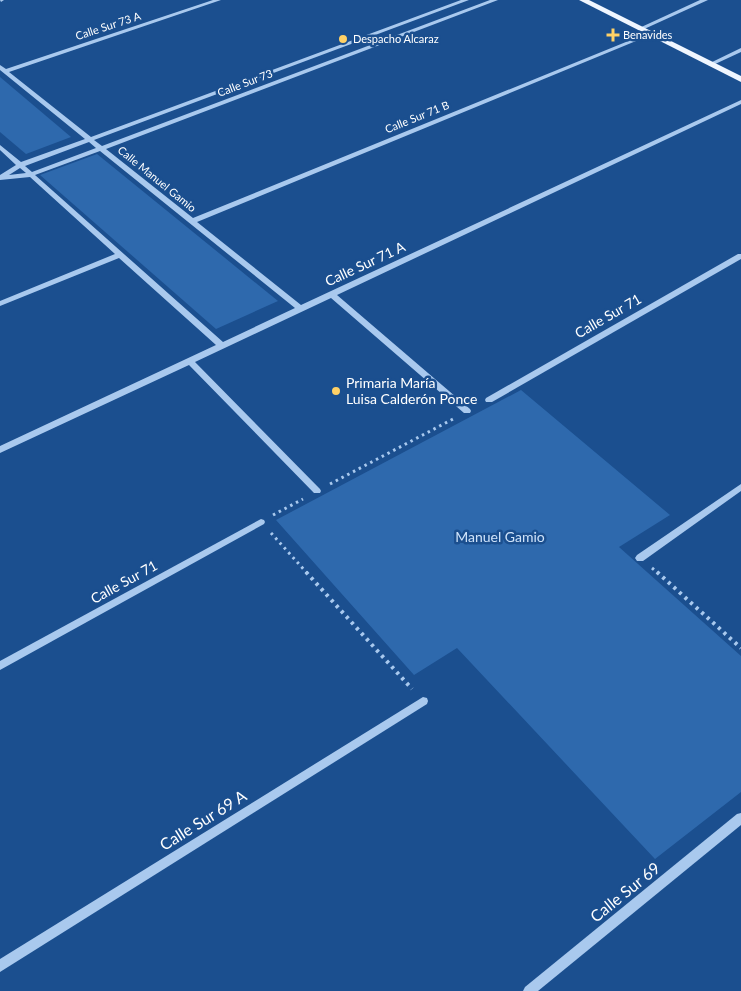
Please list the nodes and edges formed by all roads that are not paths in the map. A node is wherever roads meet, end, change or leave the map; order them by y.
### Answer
1 (218, 0) edge
2 (466, 0) edge
3 (495, 0) edge
4 (583, 0) edge
5 (705, 0) edge
6 (640, 29) junction
7 (650, 34) junction
8 (741, 50) edge
9 (711, 64) junction
10 (2, 69) edge
11 (741, 79) edge
12 (741, 102) edge
13 (89, 139) junction
14 (0, 147) edge
15 (101, 148) junction
16 (20, 165) junction
17 (30, 175) junction
18 (0, 178) edge
19 (192, 221) junction
20 (120, 255) junction
21 (741, 256) edge
22 (331, 294) junction
23 (0, 304) edge
24 (301, 309) junction
25 (221, 345) junction
26 (189, 360) junction
27 (489, 400) dead end
28 (468, 411) road end
29 (0, 450) edge
30 (741, 487) edge
31 (317, 491) road end
32 (261, 522) road end
33 (640, 558) road end
34 (0, 666) edge
35 (423, 701) road end
36 (741, 818) edge
37 (0, 966) edge
38 (529, 991) edge

1 - 10 street, Calle Sur 73 A
2 - 13 street, Calle Sur 73
3 - 15 street, Calle Sur 73
4 - 6 main road
5 - 6 street
6 - 7 main road
7 - 9 main road
7 - 19 street, Calle Sur 71 B
8 - 9 street
9 - 11 main road
10 - 13 street, Calle Manuel Gamio
12 - 22 street, Calle Sur 71 A
13 - 15 street, Calle Manuel Gamio
13 - 16 street, Calle Sur 73
14 - 16 street
15 - 17 street, Calle Sur 73
15 - 19 street, Calle Manuel Gamio
16 - 17 street
16 - 18 street, Calle Sur 73
17 - 18 street, Calle Sur 73
17 - 20 street
19 - 24 street, Calle Manuel Gamio
20 - 23 street
20 - 25 street
21 - 27 street, Calle Sur 71
22 - 24 street, Calle Sur 71 A
22 - 28 street
24 - 25 street, Calle Sur 71 A
25 - 26 street, Calle Sur 71 A
26 - 29 street, Calle Sur 71 A
26 - 31 street
30 - 33 street
32 - 34 street, Calle Sur 71
35 - 37 street, Calle Sur 69 A
36 - 38 street, Calle Sur 69

